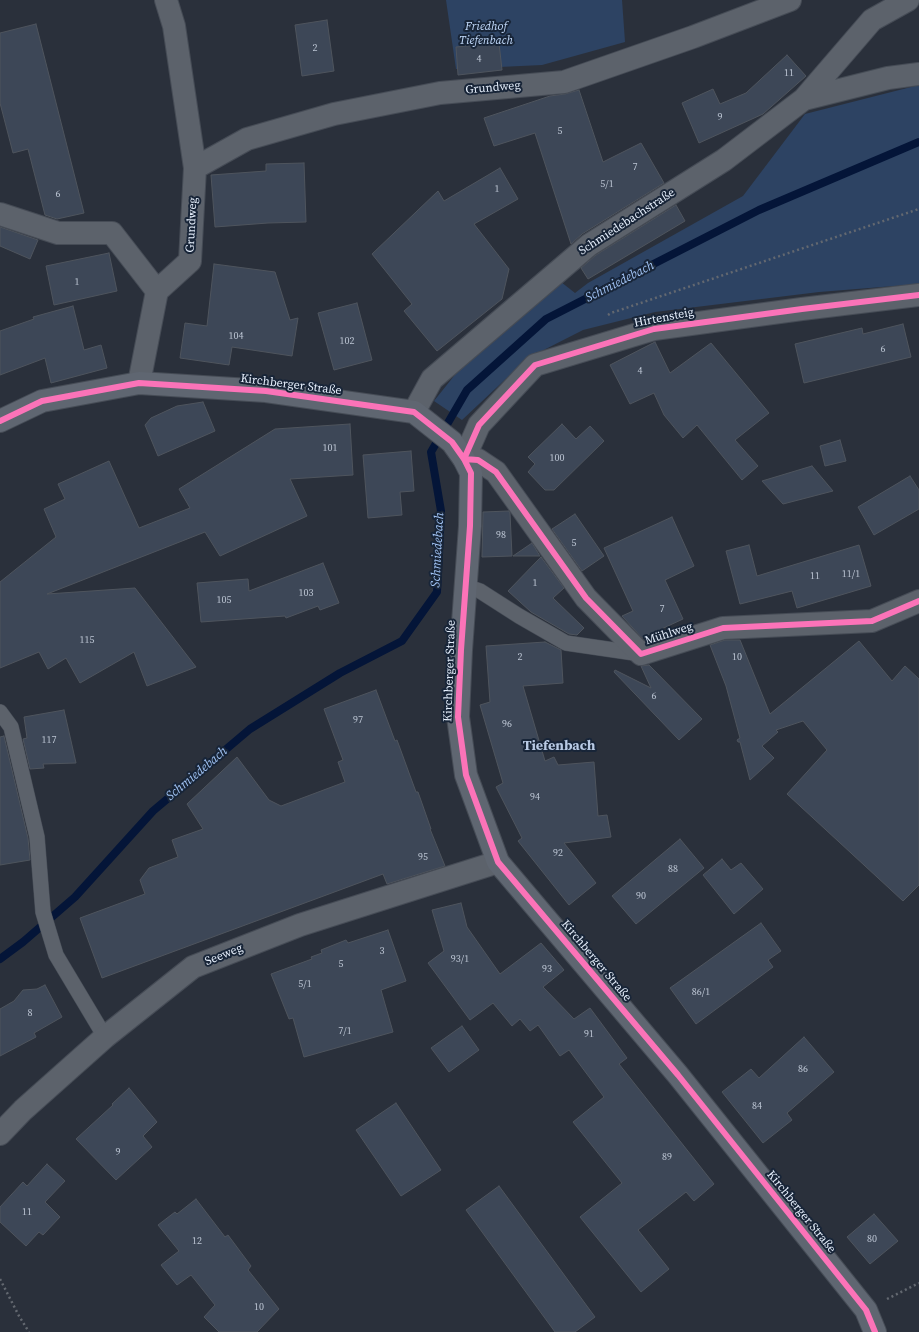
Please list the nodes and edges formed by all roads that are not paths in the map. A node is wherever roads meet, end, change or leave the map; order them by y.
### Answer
1 (166, 0) edge
2 (790, 0) edge
3 (908, 0) edge
4 (919, 74) edge
5 (804, 99) junction
6 (195, 168) junction
7 (0, 214) edge
8 (157, 291) junction
9 (919, 295) edge
10 (139, 383) junction
11 (420, 417) junction
12 (0, 421) edge
13 (458, 450) junction
14 (466, 586) junction
15 (919, 601) edge
16 (641, 654) junction
17 (0, 712) edge
18 (498, 862) junction
19 (105, 1038) junction
20 (0, 1134) edge
21 (875, 1332) edge

1 - 6 street, Grundweg
2 - 6 street, Grundweg
3 - 5 street, Schmiedebachstraße
4 - 5 street, Schmiedebachstraße
5 - 11 street, Schmiedebachstraße
6 - 8 street, Grundweg
7 - 8 street
8 - 10 street
9 - 13 street, Hirtensteig
10 - 11 main road, Kirchberger Straße
10 - 12 main road, Kirchberger Straße
11 - 13 main road, Kirchberger Straße
13 - 14 main road, Kirchberger Straße
13 - 16 street, Mühlweg
14 - 16 lane
14 - 18 main road, Kirchberger Straße
15 - 16 street, Mühlweg
17 - 19 lane
18 - 19 street, Seeweg
18 - 21 main road, Kirchberger Straße
19 - 20 street, Seeweg

